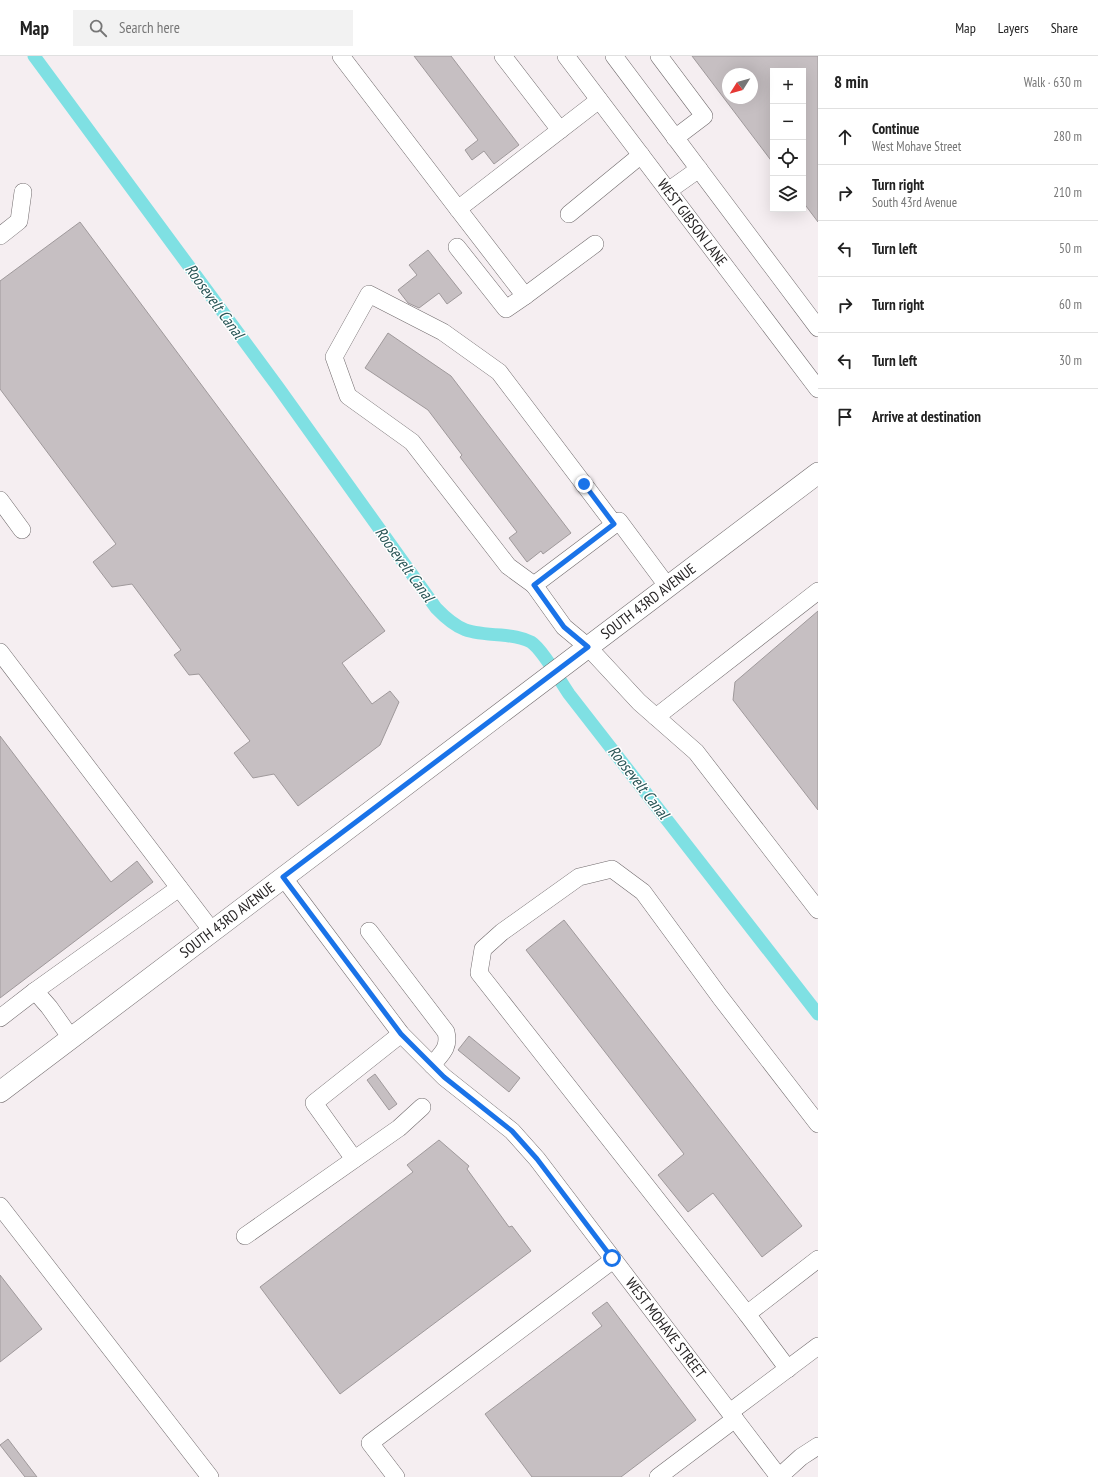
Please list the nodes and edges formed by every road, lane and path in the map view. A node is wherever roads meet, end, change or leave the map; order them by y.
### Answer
1 (341, 56) edge
2 (503, 56) edge
3 (566, 56) edge
4 (659, 56) edge
5 (616, 57) edge
6 (599, 100) junction
7 (560, 130) junction
8 (675, 138) junction
9 (640, 155) junction
10 (699, 169) junction
11 (668, 191) junction
12 (23, 192) dead end
13 (458, 209) junction
14 (569, 214) dead end
15 (0, 236) edge
16 (595, 244) dead end
17 (457, 247) dead end
18 (525, 296) junction
19 (818, 328) edge
20 (818, 389) edge
21 (818, 473) edge
22 (0, 500) edge
23 (614, 524) junction
24 (22, 530) dead end
25 (534, 585) junction
26 (668, 587) junction
27 (818, 591) edge
28 (588, 647) junction
29 (0, 652) edge
30 (656, 717) junction
31 (283, 877) junction
32 (180, 888) junction
33 (818, 910) edge
34 (212, 931) junction
35 (369, 931) dead end
36 (35, 991) junction
37 (0, 1018) edge
38 (401, 1034) junction
39 (70, 1038) junction
40 (432, 1065) junction
41 (0, 1092) edge
42 (422, 1107) dead end
43 (818, 1124) edge
44 (354, 1159) junction
45 (0, 1206) edge
46 (245, 1236) dead end
47 (818, 1259) edge
48 (613, 1260) junction
49 (747, 1314) junction
50 (818, 1346) edge
51 (788, 1369) junction
52 (732, 1416) junction
53 (818, 1446) edge
54 (210, 1477) edge
55 (396, 1477) edge
56 (658, 1477) edge
57 (779, 1477) edge

1 - 13 street
2 - 7 street
3 - 6 street, WEST GIBSON LANE
4 - 8 street
5 - 8 street
6 - 7 street
6 - 9 street, WEST GIBSON LANE
7 - 13 street
8 - 10 street
9 - 11 street, WEST GIBSON LANE
9 - 14 street
10 - 11 street
10 - 19 street
11 - 20 street, WEST GIBSON LANE
12 - 15 street
13 - 18 street
16 - 18 street
17 - 18 street
21 - 26 main road, SOUTH 43RD AVENUE
22 - 24 street
23 - 25 street
23 - 25 street
23 - 26 street
25 - 28 street
26 - 28 main road, SOUTH 43RD AVENUE
27 - 30 street
28 - 30 street
28 - 31 main road, SOUTH 43RD AVENUE
29 - 32 street
30 - 33 street
31 - 34 main road, SOUTH 43RD AVENUE
31 - 38 street, WEST MOHAVE STREET
32 - 34 street
32 - 36 street
34 - 39 main road, SOUTH 43RD AVENUE
35 - 40 street
36 - 37 street
36 - 39 street
38 - 40 street, WEST MOHAVE STREET
38 - 44 street
39 - 41 main road, SOUTH 43RD AVENUE
40 - 48 street, WEST MOHAVE STREET
42 - 44 street
43 - 49 street
44 - 46 street
45 - 54 street
47 - 49 street
48 - 52 street, WEST MOHAVE STREET
48 - 55 street
49 - 51 street
50 - 51 street
51 - 52 street
52 - 56 street
52 - 57 street, WEST MOHAVE STREET
53 - 57 street

